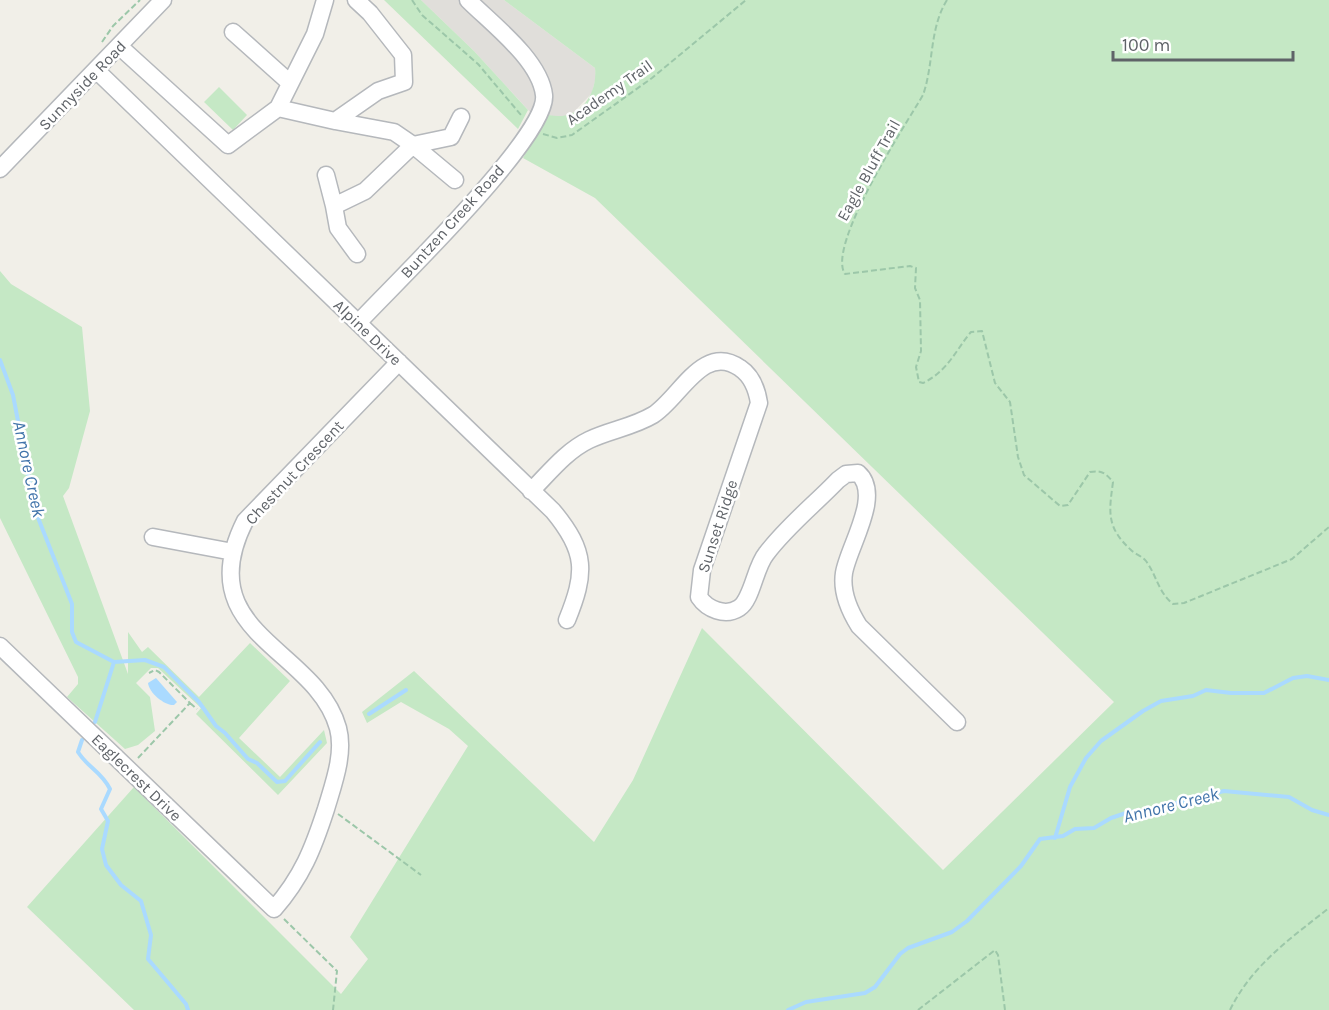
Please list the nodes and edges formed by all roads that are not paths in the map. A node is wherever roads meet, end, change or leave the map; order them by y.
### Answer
1 (163, 0) edge
2 (325, 0) edge
3 (356, 0) edge
4 (468, 0) edge
5 (233, 32) dead end
6 (119, 46) junction
7 (96, 70) junction
8 (290, 83) junction
9 (278, 108) junction
10 (461, 117) dead end
11 (335, 121) junction
12 (413, 145) junction
13 (0, 169) edge
14 (326, 175) dead end
15 (455, 180) dead end
16 (334, 206) junction
17 (357, 254) dead end
18 (358, 323) junction
19 (399, 362) junction
20 (531, 491) junction
21 (153, 537) dead end
22 (233, 552) junction
23 (567, 620) dead end
24 (0, 646) edge
25 (957, 722) dead end
26 (274, 909) joint

1 - 6 street, Sunnyside Road
2 - 8 street
3 - 11 street
4 - 18 street, Buntzen Creek Road
5 - 8 street
6 - 7 street, Sunnyside Road
6 - 9 street
7 - 13 street, Sunnyside Road
7 - 18 street, Alpine Drive
8 - 9 street
9 - 11 street
10 - 12 street
11 - 12 street
12 - 15 street
12 - 16 street
14 - 16 street
16 - 17 street
18 - 19 street, Alpine Drive
19 - 20 street, Alpine Drive
19 - 22 street, Chestnut Crescent
20 - 23 street, Alpine Drive
20 - 25 street, Sunset Ridge
21 - 22 street
22 - 26 street, Chestnut Crescent
24 - 26 street, Eaglecrest Drive

